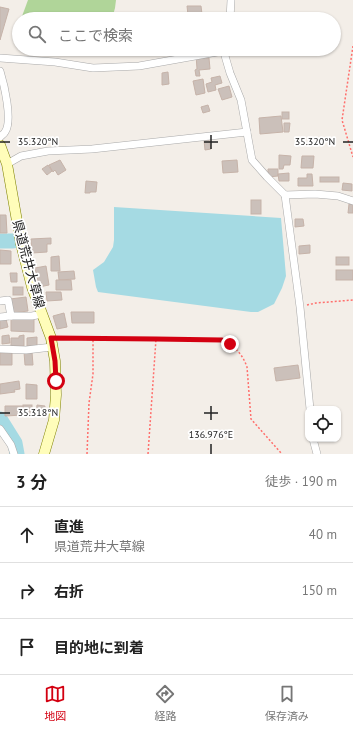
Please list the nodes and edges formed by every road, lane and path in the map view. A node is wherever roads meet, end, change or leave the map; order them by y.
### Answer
1 (231, 0) edge
2 (230, 12) edge
3 (353, 46) edge
4 (192, 56) edge
5 (225, 56) edge
6 (0, 58) edge
7 (0, 71) edge
8 (247, 132) junction
9 (0, 137) edge
10 (0, 145) edge
11 (353, 157) edge
12 (7, 164) junction
13 (286, 195) junction
14 (353, 201) edge
15 (353, 300) edge
16 (0, 301) edge
17 (300, 307) junction
18 (42, 314) junction
19 (11, 316) junction
20 (0, 317) edge
21 (93, 338) junction
22 (156, 339) junction
23 (52, 343) junction
24 (0, 349) edge
25 (310, 406) edge
26 (0, 428) edge
27 (314, 442) edge
28 (14, 454) edge
29 (44, 454) edge
30 (87, 454) edge
31 (148, 454) edge
32 (282, 454) edge
33 (317, 454) edge

1 - 2 street
3 - 11 path
4 - 6 street
5 - 8 street
7 - 9 street
8 - 12 street
8 - 13 street
10 - 12 main road, 県道荒井大草線
12 - 18 main road, 県道荒井大草線
13 - 14 street
13 - 17 street
15 - 17 path
16 - 19 street
17 - 25 street
18 - 19 street
18 - 23 main road, 県道荒井大草線
19 - 20 street
21 - 22 path
21 - 23 path
21 - 30 path
22 - 31 path
22 - 32 path
23 - 24 street
23 - 29 main road, 県道荒井大草線
26 - 28 street
27 - 33 street

